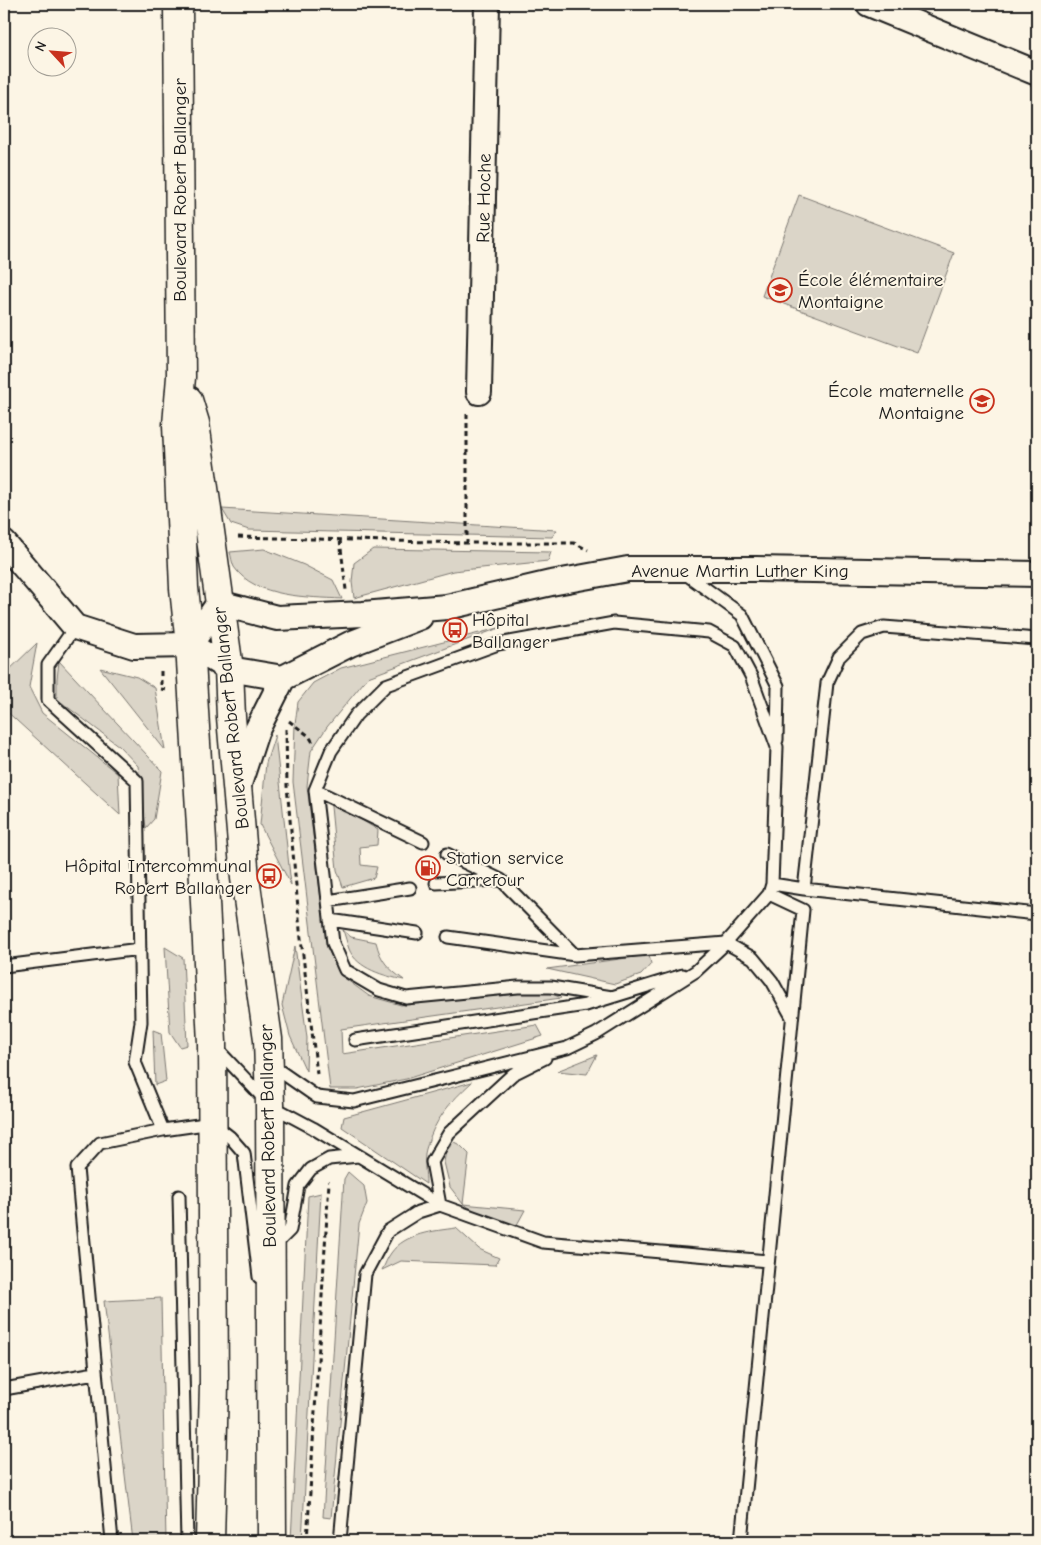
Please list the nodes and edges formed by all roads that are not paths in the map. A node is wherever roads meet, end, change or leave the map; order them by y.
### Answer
1 (178, 4) edge
2 (487, 4) edge
3 (869, 4) edge
4 (1037, 74) edge
5 (181, 377) junction
6 (479, 392) road end
7 (4, 543) edge
8 (680, 569) junction
9 (1037, 574) edge
10 (219, 603) junction
11 (447, 607) junction
12 (76, 627) junction
13 (1037, 639) edge
14 (190, 645) junction
15 (229, 669) junction
16 (283, 678) junction
17 (777, 747) junction
18 (238, 789) junction
19 (315, 790) junction
20 (423, 842) dead end
21 (447, 854) dead end
22 (501, 880) junction
23 (436, 883) dead end
24 (410, 888) dead end
25 (771, 889) junction
26 (804, 889) junction
27 (328, 901) junction
28 (1037, 914) edge
29 (330, 920) junction
30 (418, 933) dead end
31 (448, 937) dead end
32 (726, 943) junction
33 (140, 949) junction
34 (575, 955) junction
35 (4, 966) edge
36 (696, 971) junction
37 (612, 997) junction
38 (792, 1017) junction
39 (354, 1040) dead end
40 (212, 1043) junction
41 (567, 1048) junction
42 (269, 1063) junction
43 (270, 1105) junction
44 (212, 1124) junction
45 (163, 1130) junction
46 (358, 1156) junction
47 (179, 1196) dead end
48 (440, 1206) junction
49 (270, 1251) junction
50 (768, 1261) junction
51 (270, 1372) junction
52 (95, 1373) junction
53 (4, 1389) edge
54 (112, 1541) edge
55 (187, 1541) edge
56 (210, 1541) edge
57 (272, 1541) edge
58 (340, 1541) edge
59 (741, 1541) edge

1 - 5 main road, Boulevard Robert Ballanger
2 - 6 street, Rue Hoche
3 - 4 street
5 - 10 main road, Boulevard Robert Ballanger
5 - 14 main road, Boulevard Robert Ballanger
7 - 12 street
8 - 9 street, Avenue Martin Luther King
8 - 11 street, Avenue Martin Luther King
8 - 17 lane
10 - 11 street, Avenue Martin Luther King
10 - 14 street
10 - 15 main road, Boulevard Robert Ballanger
11 - 16 street, Avenue Martin Luther King
12 - 14 street
12 - 33 lane
13 - 26 lane
14 - 15 street
14 - 40 main road, Boulevard Robert Ballanger
15 - 16 street
15 - 18 main road, Boulevard Robert Ballanger
16 - 18 street
17 - 19 lane
17 - 25 lane
18 - 42 main road, Boulevard Robert Ballanger
19 - 20 lane
19 - 27 lane
21 - 22 lane
22 - 23 lane
22 - 34 lane
24 - 27 lane
25 - 26 lane
25 - 32 lane
25 - 38 lane
26 - 28 lane
27 - 29 lane
29 - 30 lane
29 - 37 lane
31 - 34 lane
32 - 34 lane
32 - 36 lane
32 - 38 lane
33 - 35 lane
33 - 45 lane
36 - 37 lane
36 - 41 lane
37 - 39 lane
38 - 50 lane
40 - 43 lane
40 - 44 main road, Boulevard Robert Ballanger
41 - 42 lane
41 - 48 lane
42 - 43 main road, Boulevard Robert Ballanger
43 - 46 lane
43 - 49 main road, Boulevard Robert Ballanger
44 - 45 lane
44 - 51 lane
44 - 56 main road, Boulevard Robert Ballanger
45 - 52 lane
46 - 48 lane
46 - 49 lane
47 - 55 lane
48 - 50 lane
48 - 58 lane
49 - 51 main road, Boulevard Robert Ballanger
50 - 59 lane
51 - 57 main road, Boulevard Robert Ballanger
52 - 53 lane
52 - 54 lane

